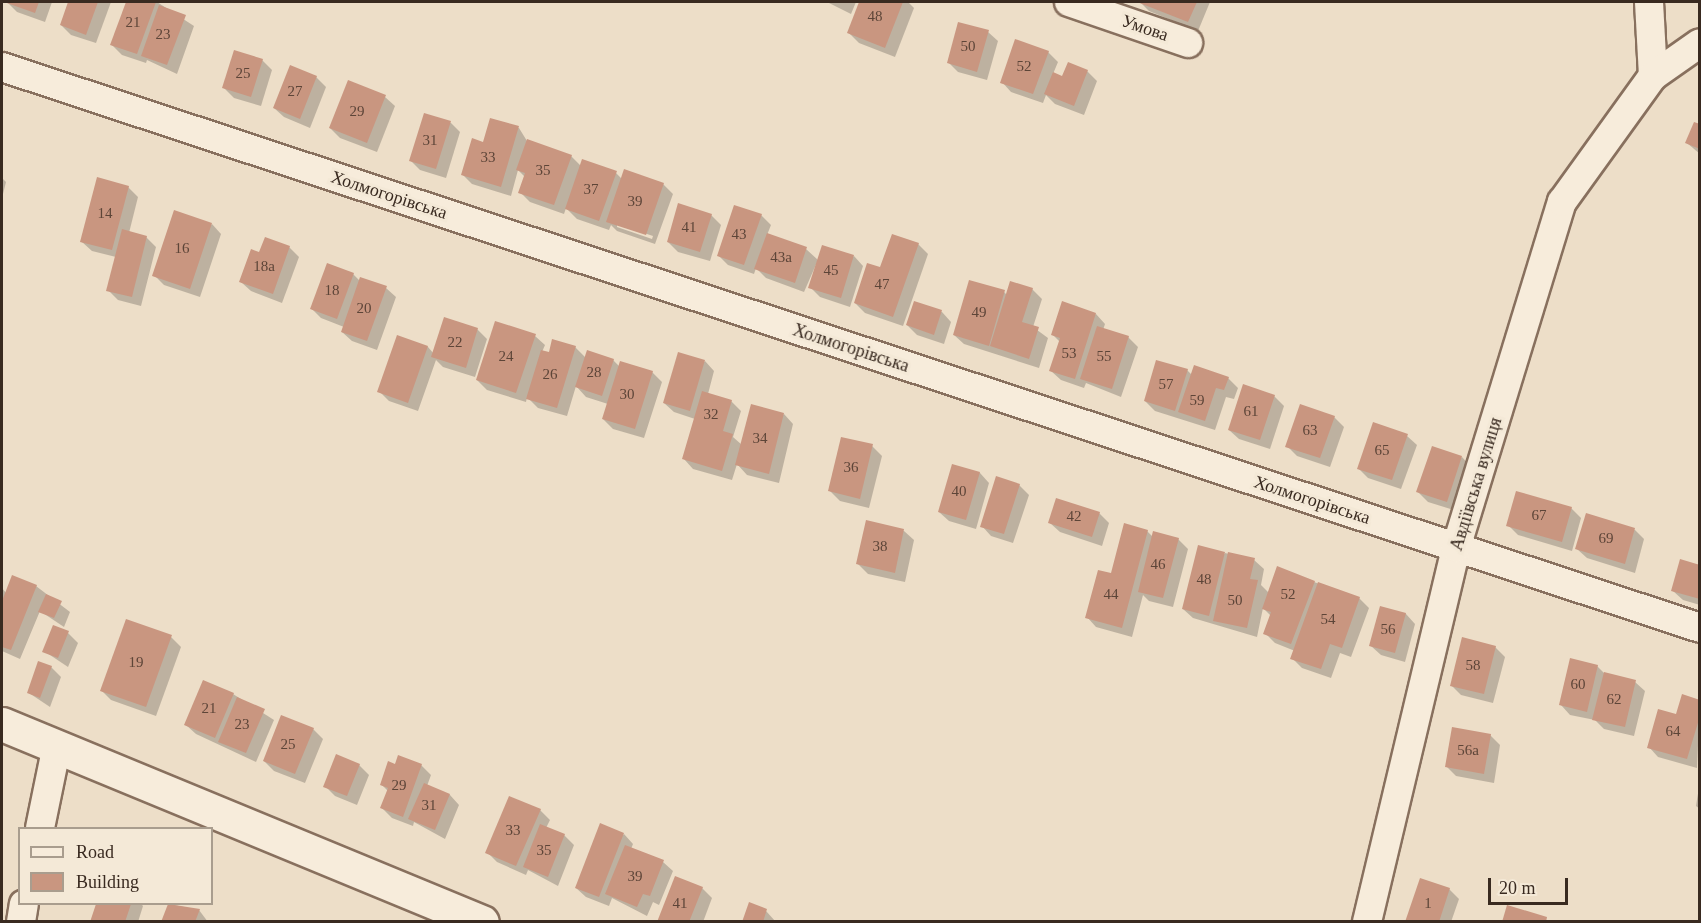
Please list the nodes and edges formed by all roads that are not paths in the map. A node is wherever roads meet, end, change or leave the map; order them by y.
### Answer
1 (1069, 2) edge
2 (1649, 2) edge
3 (1188, 43) dead end
4 (1700, 43) edge
5 (2, 67) edge
6 (1653, 76) junction
7 (1456, 548) junction
8 (1700, 628) edge
9 (2, 724) edge
10 (56, 750) junction
11 (40, 827) edge
12 (24, 905) edge
13 (21, 921) edge
14 (482, 921) edge
15 (1367, 921) edge

1 - 3 street, Умова
2 - 6 street
4 - 6 street, Авдіївська вулиця
5 - 7 street, Холмогорівська
6 - 7 street, Авдіївська вулиця
7 - 8 street, Холмогорівська
7 - 15 street, Авдіївська вулиця
9 - 10 street
10 - 11 street
10 - 14 street
12 - 13 street

